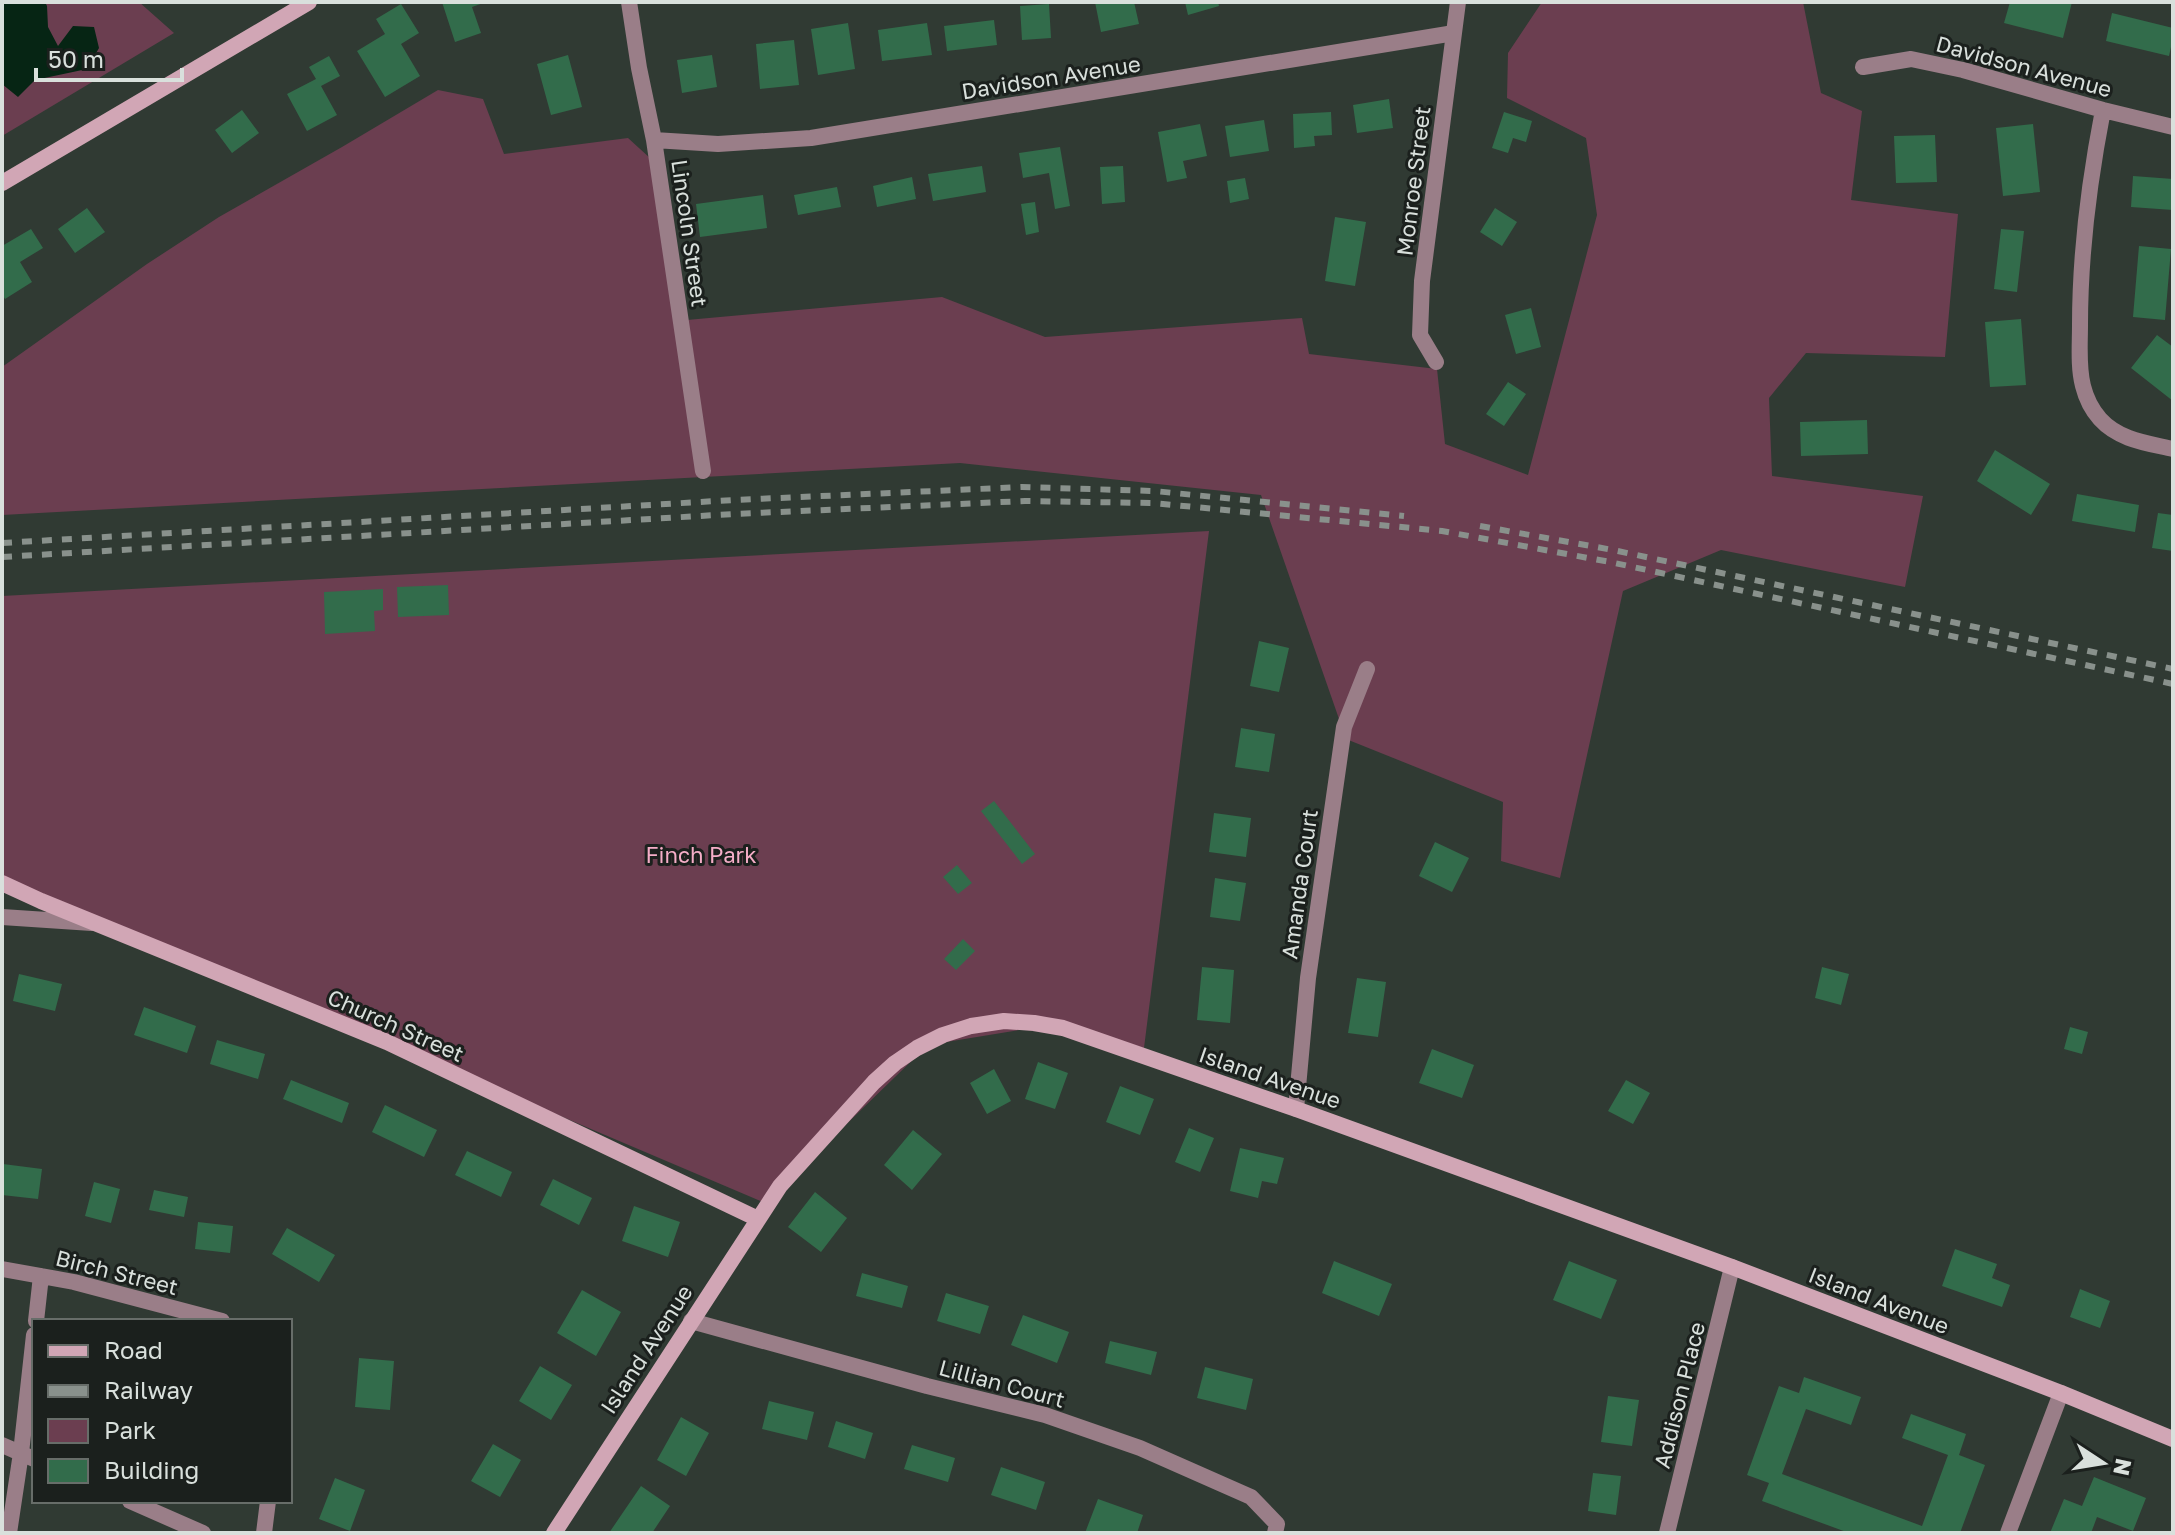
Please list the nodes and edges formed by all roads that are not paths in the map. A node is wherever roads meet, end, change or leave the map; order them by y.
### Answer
1 (309, 2) edge
2 (629, 2) edge
3 (1458, 2) edge
4 (1454, 33) junction
5 (1863, 67) dead end
6 (2103, 110) junction
7 (2173, 127) edge
8 (654, 140) junction
9 (2, 183) edge
10 (1436, 362) dead end
11 (2173, 449) edge
12 (703, 471) dead end
13 (1367, 669) dead end
14 (2, 883) edge
15 (2, 917) edge
16 (97, 924) junction
17 (1296, 1109) junction
18 (758, 1219) junction
19 (1732, 1267) junction
20 (2, 1269) edge
21 (41, 1276) junction
22 (36, 1319) edge
23 (214, 1319) edge
24 (691, 1321) junction
25 (32, 1370) edge
26 (2061, 1393) junction
27 (2173, 1439) edge
28 (2, 1445) edge
29 (27, 1456) edge
30 (135, 1503) edge
31 (268, 1503) edge
32 (9, 1533) edge
33 (203, 1533) edge
34 (264, 1533) edge
35 (554, 1533) edge
36 (1275, 1533) edge
37 (1667, 1533) edge
38 (2008, 1533) edge

1 - 9 street
2 - 8 street, Lincoln Street
3 - 4 street, Monroe Street
4 - 8 street, Davidson Avenue
4 - 10 street, Monroe Street
5 - 6 street, Davidson Avenue
6 - 7 street, Davidson Avenue
6 - 11 street
8 - 12 street, Lincoln Street
13 - 17 street, Amanda Court
14 - 16 street
15 - 16 street, Church Street
16 - 18 street, Church Street
17 - 18 street, Island Avenue
17 - 19 street, Island Avenue
18 - 24 street, Island Avenue
19 - 26 street, Island Avenue
19 - 37 street, Addison Place
20 - 21 street, Birch Street
21 - 22 street
21 - 23 street, Birch Street
24 - 35 street, Island Avenue
24 - 36 street, Lillian Court
25 - 29 street
26 - 27 street, Island Avenue
26 - 38 street
28 - 29 street
29 - 32 street
30 - 33 street
31 - 34 street

